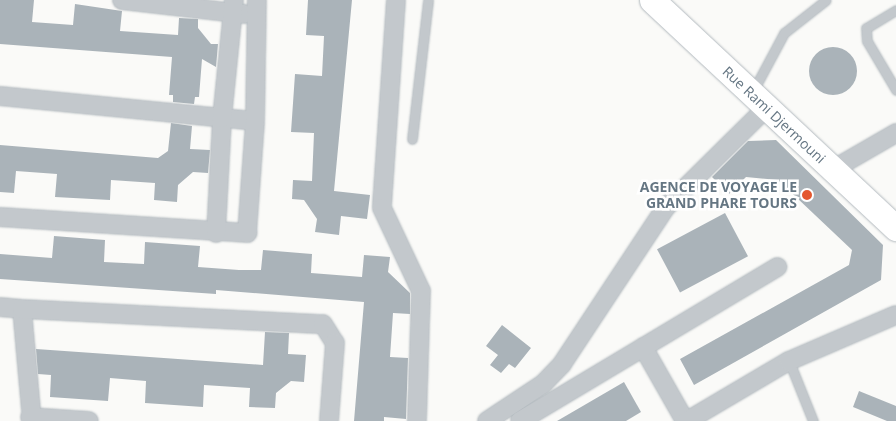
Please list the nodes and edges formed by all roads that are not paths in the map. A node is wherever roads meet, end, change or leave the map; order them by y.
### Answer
1 (122, 0) edge
2 (396, 0) edge
3 (428, 0) edge
4 (652, 0) edge
5 (826, 0) edge
6 (234, 6) edge
7 (257, 8) edge
8 (896, 10) edge
9 (896, 90) edge
10 (0, 96) edge
11 (759, 100) junction
12 (222, 118) junction
13 (255, 121) junction
14 (896, 134) edge
15 (412, 138) dead end
16 (832, 170) junction
17 (0, 216) edge
18 (896, 228) edge
19 (216, 233) junction
20 (777, 267) dead end
21 (0, 306) edge
22 (22, 309) junction
23 (896, 315) edge
24 (643, 347) junction
25 (789, 360) junction
26 (31, 419) edge
27 (89, 421) edge
28 (329, 421) edge
29 (417, 421) edge
30 (487, 421) edge
31 (520, 421) edge
32 (686, 421) edge
33 (813, 421) edge

1 - 6 street
2 - 29 street
3 - 15 lane
4 - 11 main road, Rue Rami Djermouni
5 - 11 lane
6 - 7 street
6 - 12 street
7 - 13 street
8 - 9 lane
10 - 12 street
11 - 16 main road, Rue Rami Djermouni
11 - 30 street
12 - 13 street
12 - 19 street
13 - 19 street
14 - 16 street
16 - 18 main road, Rue Rami Djermouni
17 - 19 street
20 - 24 street
21 - 22 street
22 - 26 street
22 - 28 street
23 - 25 street
24 - 31 street
24 - 32 street
25 - 32 street
25 - 33 lane
26 - 27 street

